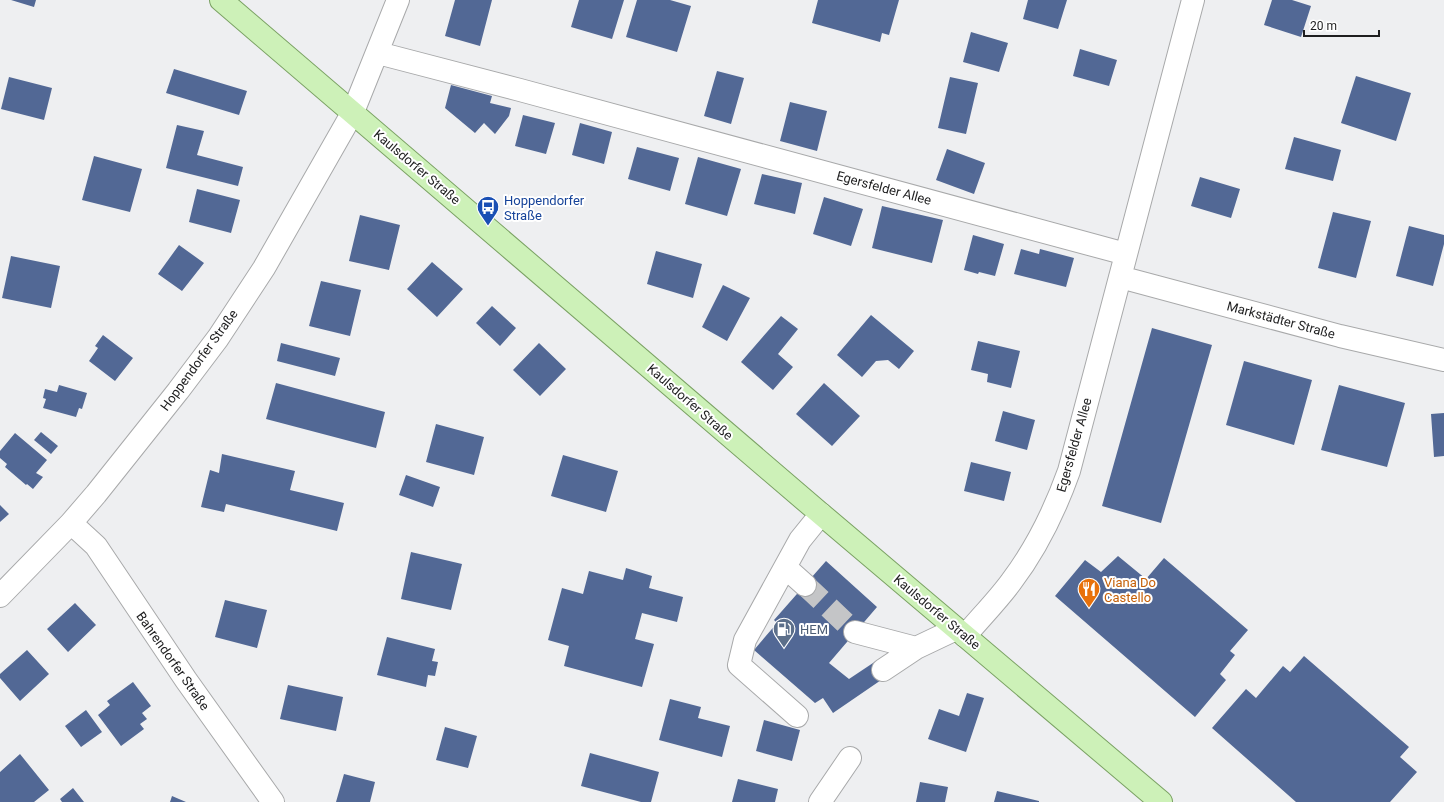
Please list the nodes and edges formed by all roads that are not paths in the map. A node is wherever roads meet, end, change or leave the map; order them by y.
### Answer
1 (221, 0) edge
2 (398, 0) edge
3 (1192, 0) edge
4 (378, 52) junction
5 (353, 112) junction
6 (1126, 254) junction
7 (1120, 277) junction
8 (1444, 360) edge
9 (821, 514) junction
10 (71, 523) junction
11 (786, 568) junction
12 (805, 585) tunnel mouth
13 (0, 596) edge
14 (855, 632) tunnel mouth
15 (961, 632) junction
16 (916, 648) junction
17 (883, 670) dead end
18 (797, 716) dead end
19 (850, 758) dead end
20 (272, 802) edge
21 (820, 802) edge
22 (1161, 802) edge

1 - 5 main road, Kaulsdorfer Straße
2 - 4 street, Hoppendorfer Straße
3 - 6 street, Egersfelder Allee
4 - 5 street, Hoppendorfer Straße
4 - 6 street, Egersfelder Allee
5 - 9 main road, Kaulsdorfer Straße
5 - 10 street, Hoppendorfer Straße
6 - 7 street, Egersfelder Allee
7 - 8 street, Markstädter Straße
7 - 15 street, Egersfelder Allee
9 - 11 street
9 - 15 main road, Kaulsdorfer Straße
10 - 13 street, Hoppendorfer Straße
10 - 20 street, Bahrendorfer Straße
11 - 12 street
11 - 18 street
14 - 16 street
15 - 16 street
15 - 22 main road, Kaulsdorfer Straße
16 - 17 street
19 - 21 street

